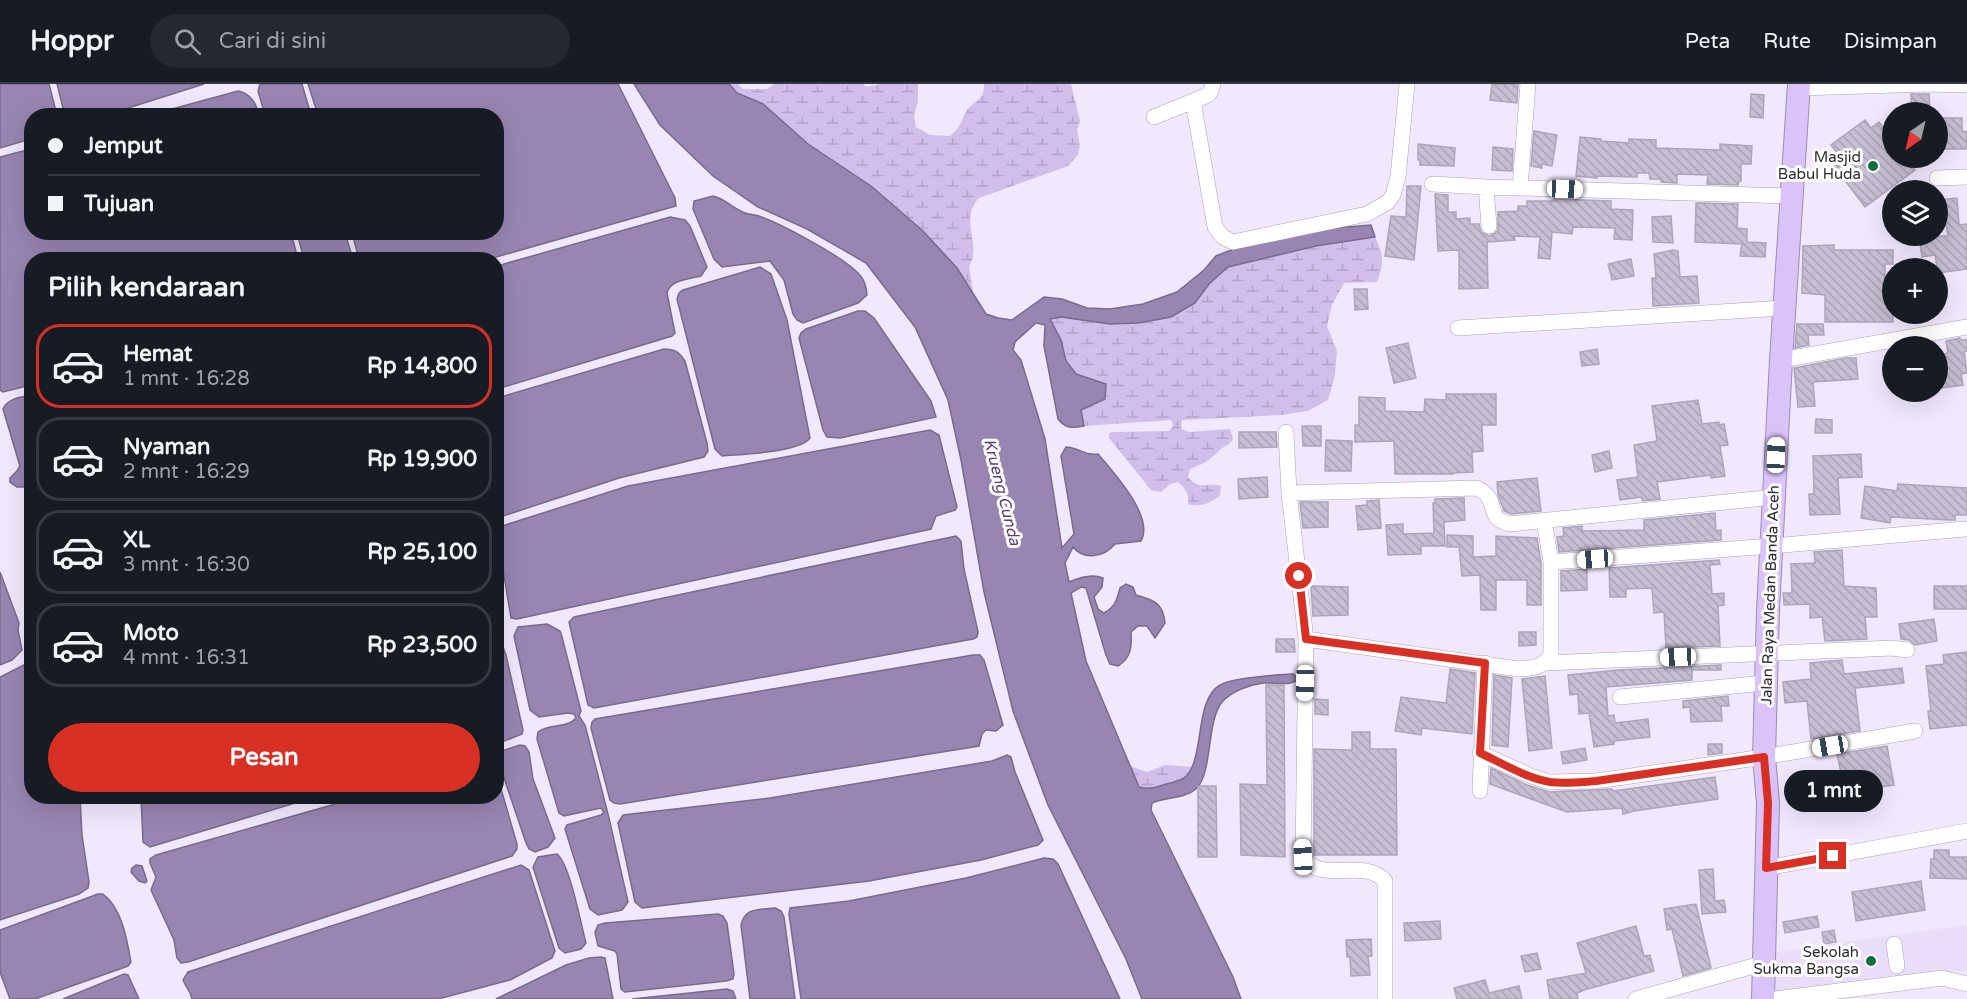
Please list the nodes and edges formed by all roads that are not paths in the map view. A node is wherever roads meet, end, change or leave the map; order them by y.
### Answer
1 (1213, 84) edge
2 (1407, 84) edge
3 (1528, 84) edge
4 (1967, 85) edge
5 (1799, 86) edge
6 (1193, 100) junction
7 (1154, 117) dead end
8 (1967, 177) edge
9 (1937, 178) dead end
10 (1432, 184) dead end
11 (1486, 187) junction
12 (1520, 188) junction
13 (1791, 196) junction
14 (1489, 226) dead end
15 (1785, 308) junction
16 (1967, 327) edge
17 (1458, 328) dead end
18 (1781, 360) junction
19 (1286, 432) dead end
20 (1289, 493) junction
21 (1774, 497) junction
22 (1544, 520) junction
23 (1965, 529) dead end
24 (1772, 546) junction
25 (1551, 562) junction
26 (1306, 639) junction
27 (1907, 650) dead end
28 (1766, 654) junction
29 (1485, 663) junction
30 (1546, 663) junction
31 (1765, 683) junction
32 (1620, 698) dead end
33 (1915, 731) dead end
34 (1480, 753) junction
35 (1764, 757) junction
36 (1480, 791) dead end
37 (1967, 831) edge
38 (1766, 868) junction
39 (1894, 944) dead end
40 (1764, 963) junction
41 (1897, 966) dead end
42 (1967, 984) edge
43 (1385, 999) edge
44 (1636, 999) edge
45 (1763, 999) edge
46 (1775, 999) edge

1 - 6 street
2 - 6 street
3 - 12 street
4 - 5 street
5 - 13 highway, Jalan Raya Medan Banda Aceh
6 - 7 street
8 - 9 street
10 - 11 street
11 - 12 street
11 - 14 street
12 - 13 street
13 - 15 highway, Jalan Raya Medan Banda Aceh
15 - 17 street
15 - 18 highway, Jalan Raya Medan Banda Aceh
16 - 18 street
18 - 21 highway, Jalan Raya Medan Banda Aceh
19 - 20 street
20 - 22 street
20 - 26 street
21 - 22 street
21 - 24 highway, Jalan Raya Medan Banda Aceh
22 - 25 street
23 - 24 street
24 - 25 street
24 - 28 highway, Jalan Raya Medan Banda Aceh
25 - 30 street
26 - 29 street
26 - 43 street
27 - 28 street
28 - 30 street
28 - 31 highway, Jalan Raya Medan Banda Aceh
29 - 30 street
29 - 34 street
31 - 32 street
31 - 35 highway, Jalan Raya Medan Banda Aceh
33 - 35 street
34 - 35 street
34 - 36 street
35 - 38 highway, Jalan Raya Medan Banda Aceh
37 - 38 street
38 - 40 highway, Jalan Raya Medan Banda Aceh
39 - 41 street
40 - 44 street
40 - 45 highway, Jalan Raya Medan Banda Aceh
42 - 46 street

